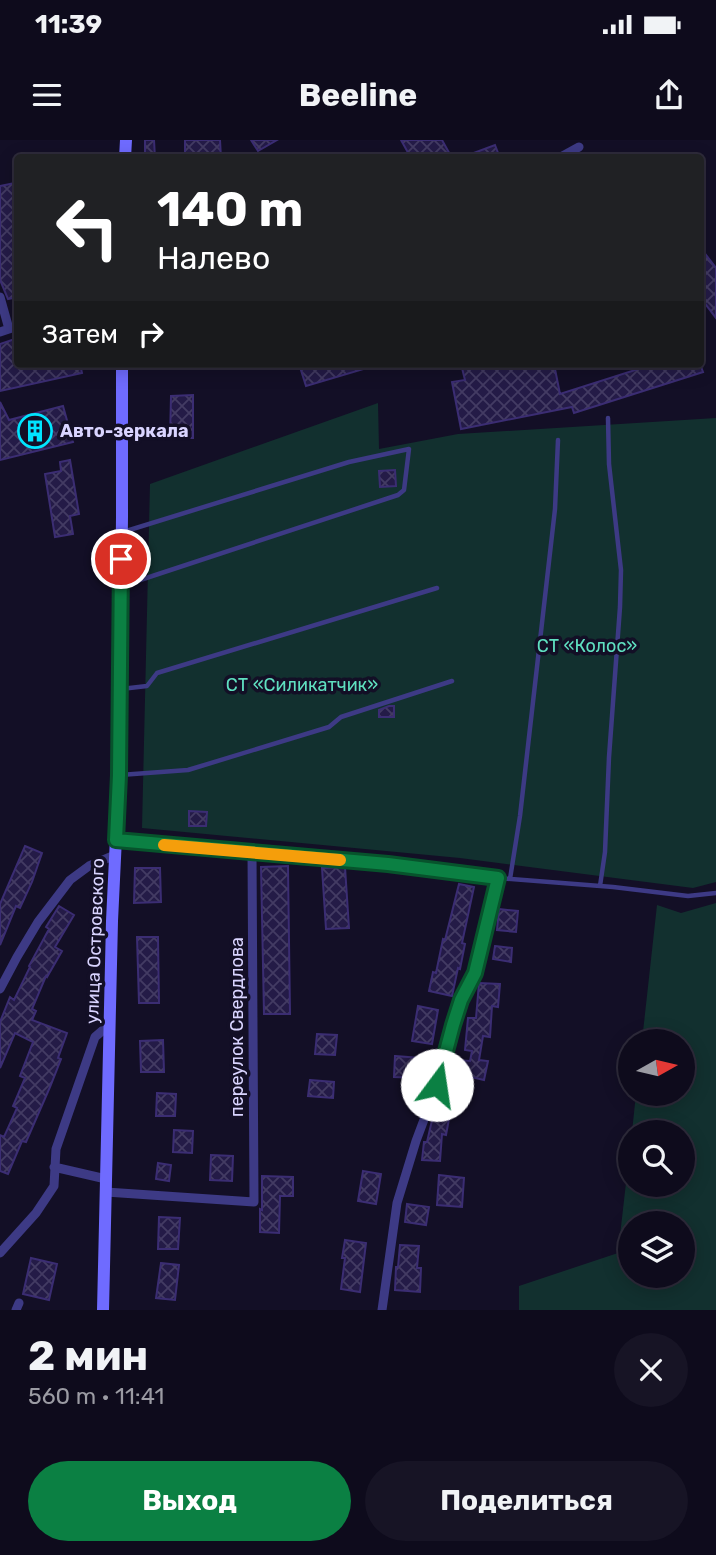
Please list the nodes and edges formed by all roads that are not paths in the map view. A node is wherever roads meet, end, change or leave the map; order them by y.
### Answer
1 (579, 147) dead end
2 (566, 154) edge
3 (0, 297) edge
4 (9, 329) edge
5 (122, 368) edge
6 (608, 418) dead end
7 (558, 440) dead end
8 (122, 533) junction
9 (121, 586) junction
10 (437, 588) dead end
11 (452, 681) dead end
12 (120, 689) junction
13 (119, 775) junction
14 (116, 840) junction
15 (252, 852) junction
16 (115, 855) junction
17 (498, 878) junction
18 (510, 878) junction
19 (600, 886) junction
20 (716, 893) edge
21 (0, 989) edge
22 (109, 1025) junction
23 (54, 1167) junction
24 (106, 1185) junction
25 (0, 1253) edge
26 (103, 1310) edge
27 (382, 1310) edge

1 - 2 street
3 - 4 street
5 - 8 street, улица Островского
6 - 19 lane
7 - 18 lane
8 - 9 street, улица Островского
8 - 9 lane
9 - 12 street, улица Островского
10 - 12 lane
11 - 13 lane
12 - 13 street, улица Островского
13 - 14 street, улица Островского
14 - 15 street
14 - 16 street, улица Островского
15 - 17 street
15 - 24 street, переулок Свердлова
16 - 21 street
16 - 22 street, улица Островского
17 - 18 lane
17 - 27 street
18 - 19 lane
19 - 20 lane
22 - 23 street
22 - 24 street, улица Островского
23 - 24 street
23 - 25 street
24 - 26 street, улица Островского

